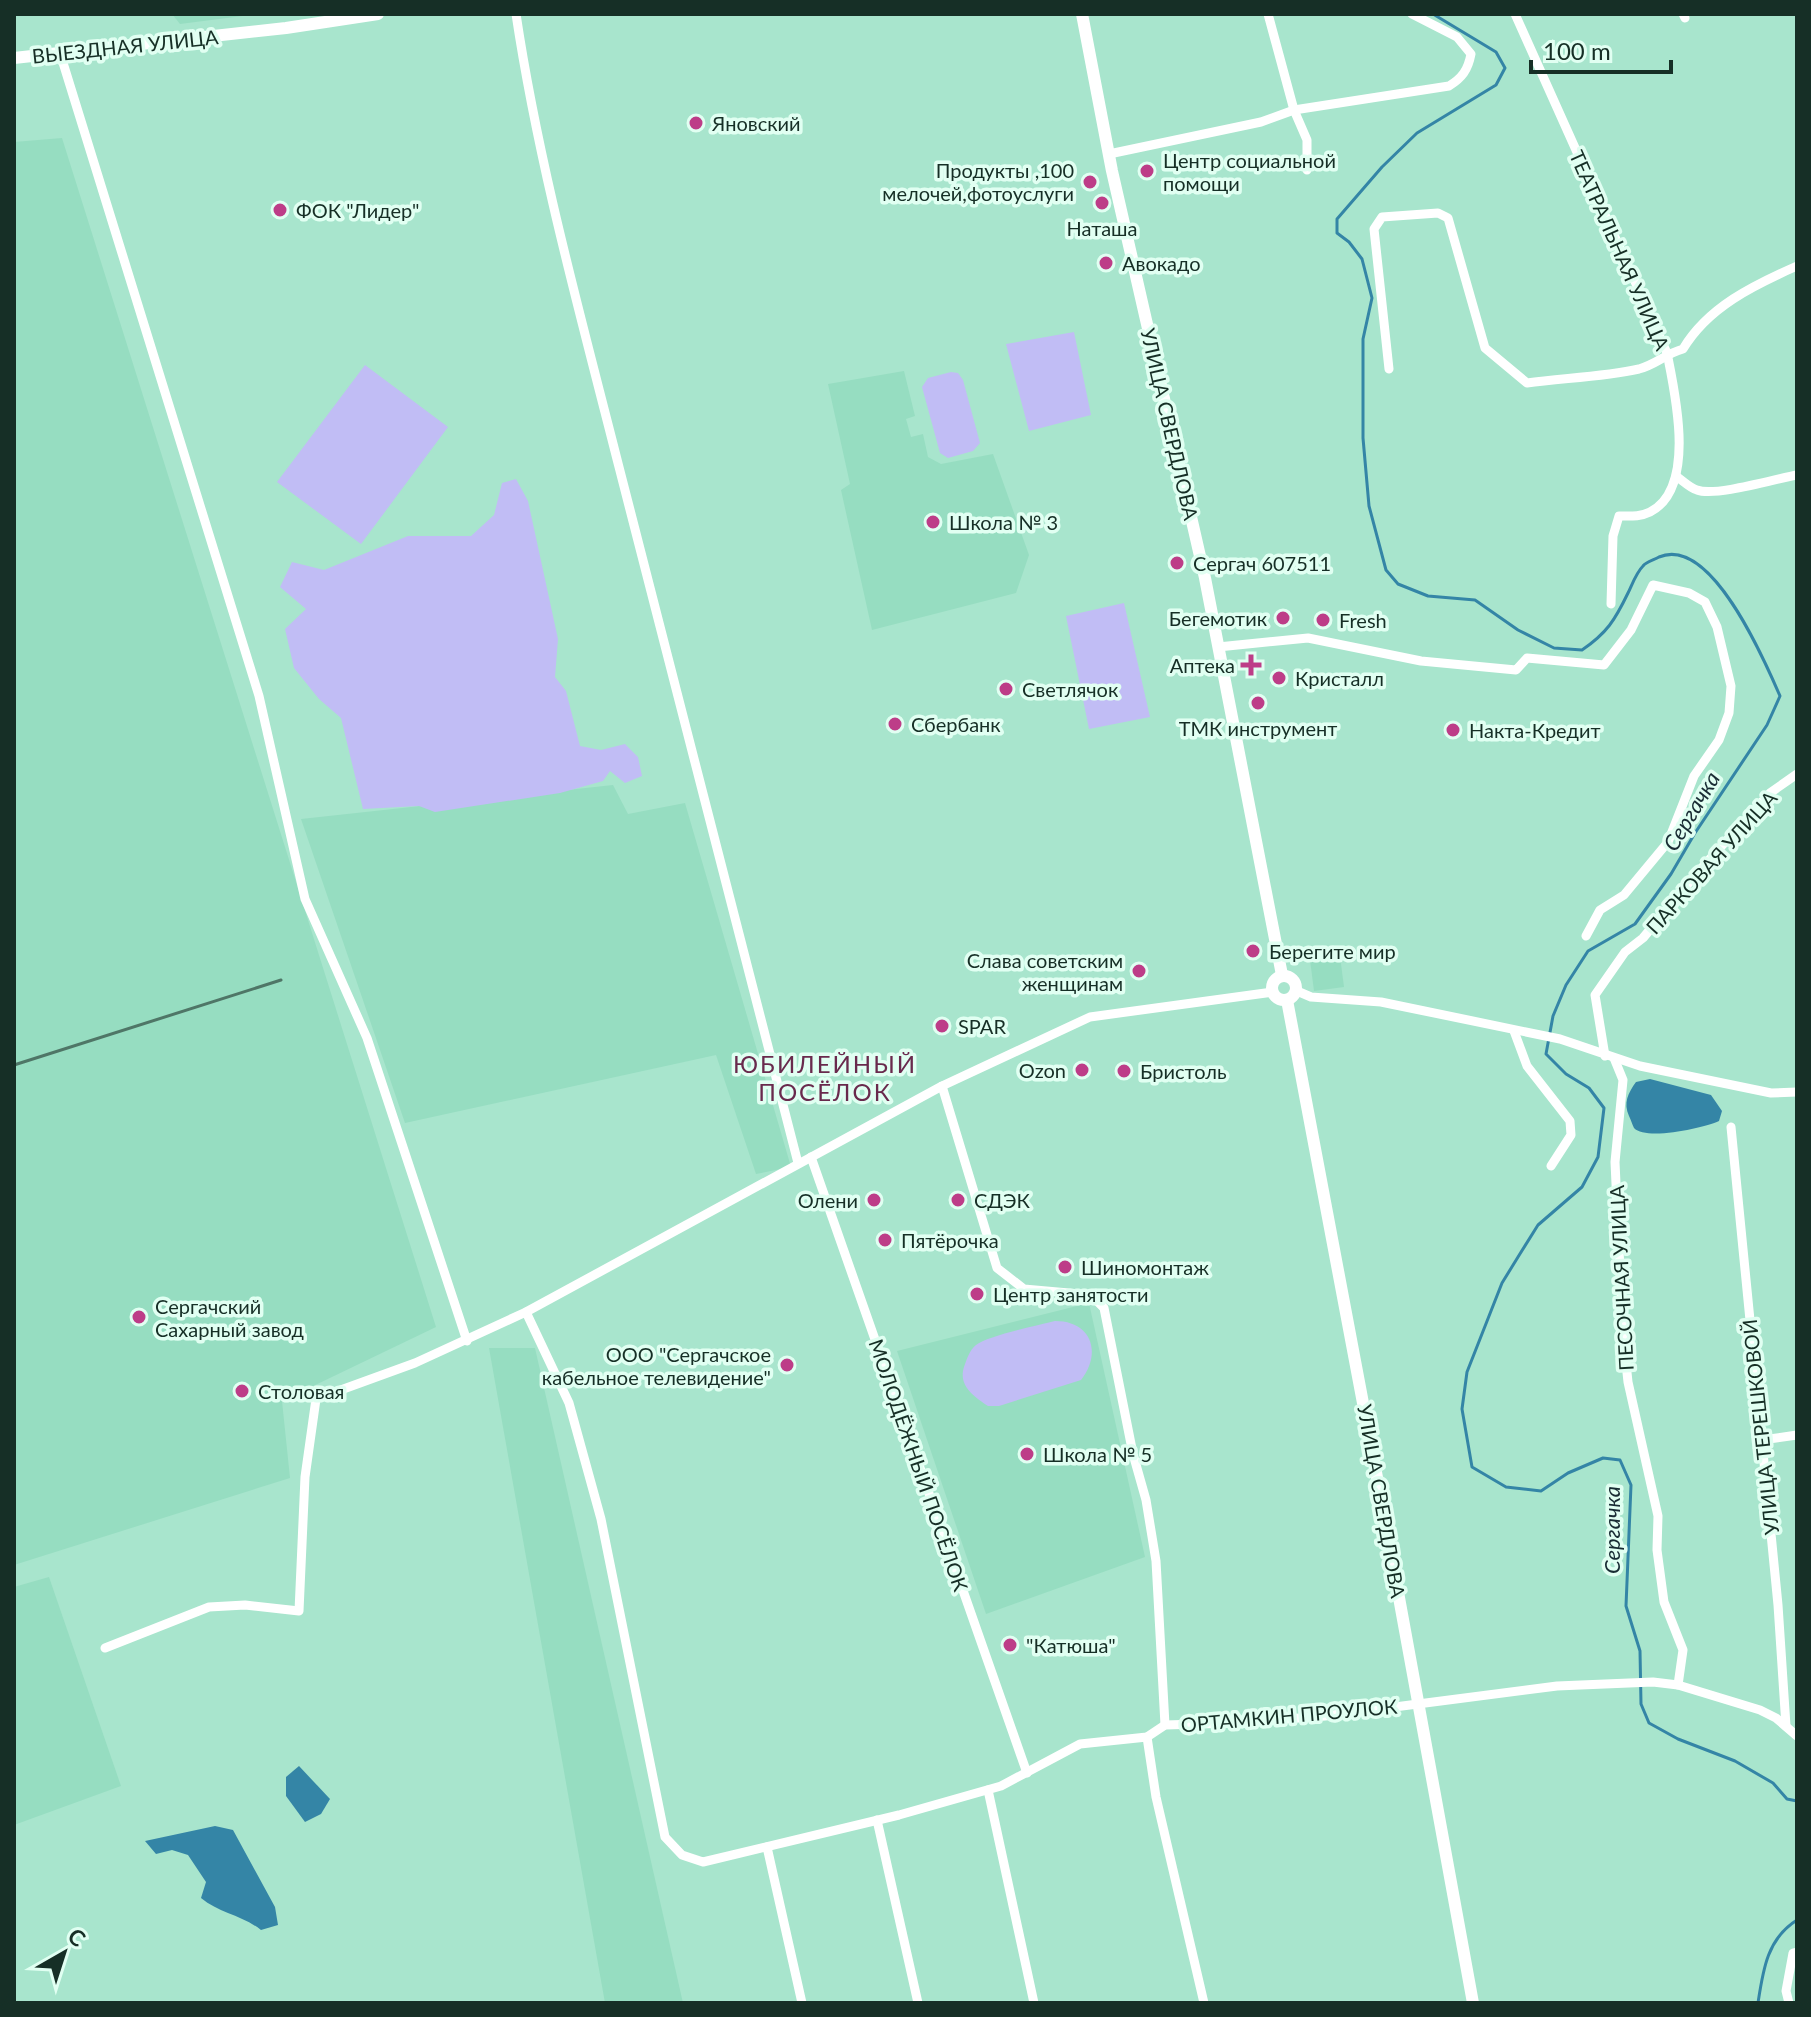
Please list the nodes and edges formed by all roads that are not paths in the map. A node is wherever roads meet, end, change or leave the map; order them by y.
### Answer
1 (378, 14) edge
2 (516, 14) edge
3 (1082, 14) edge
4 (1268, 14) edge
5 (1412, 14) edge
6 (1515, 14) edge
7 (60, 53) junction
8 (14, 58) edge
9 (1294, 110) junction
10 (1109, 154) junction
11 (1307, 170) dead end
12 (1797, 266) edge
13 (1667, 353) junction
14 (1389, 369) dead end
15 (1797, 475) edge
16 (1676, 476) junction
17 (1611, 604) dead end
18 (1218, 647) junction
19 (1797, 774) edge
20 (1586, 936) dead end
21 (1625, 952) joint
22 (1282, 975) junction
23 (1273, 992) junction
24 (1292, 996) junction
25 (1514, 1031) junction
26 (1609, 1057) junction
27 (942, 1086) junction
28 (1797, 1092) edge
29 (1731, 1127) dead end
30 (811, 1157) junction
31 (798, 1163) junction
32 (1551, 1166) dead end
33 (526, 1312) junction
34 (467, 1341) junction
35 (1797, 1435) edge
36 (1762, 1440) junction
37 (105, 1648) dead end
38 (1678, 1685) junction
39 (1418, 1704) junction
40 (1165, 1725) junction
41 (1786, 1726) junction
42 (1797, 1736) edge
43 (1147, 1737) junction
44 (1027, 1773) junction
45 (988, 1790) junction
46 (877, 1820) junction
47 (767, 1847) junction
48 (1797, 1952) edge
49 (802, 2003) edge
50 (918, 2003) edge
51 (1034, 2003) edge
52 (1204, 2003) edge
53 (1473, 2003) edge
54 (1789, 2003) edge

1 - 7 street, ВЫЕЗДНАЯ УЛИЦА
2 - 31 street
3 - 10 street, УЛИЦА СВЕРДЛОВА
4 - 9 street
5 - 9 street
6 - 13 street, ТЕАТРАЛЬНАЯ УЛИЦА
7 - 8 street, ВЫЕЗДНАЯ УЛИЦА
7 - 34 street
9 - 10 street
9 - 11 street
10 - 18 street, УЛИЦА СВЕРДЛОВА
12 - 13 street
13 - 14 street
13 - 16 street, ТЕАТРАЛЬНАЯ УЛИЦА
15 - 16 street
16 - 17 street, ТЕАТРАЛЬНАЯ УЛИЦА
18 - 20 street
18 - 22 street, УЛИЦА СВЕРДЛОВА
19 - 21 street, ПАРКОВАЯ УЛИЦА
21 - 26 street, ПЕСОЧНАЯ УЛИЦА
22 - 23 street
22 - 24 street
23 - 24 street
23 - 27 street
24 - 25 street
24 - 39 street, УЛИЦА СВЕРДЛОВА
25 - 26 street
25 - 32 street
26 - 28 street
26 - 38 street, ПЕСОЧНАЯ УЛИЦА
27 - 30 street
27 - 40 street
29 - 36 street, УЛИЦА ТЕРЕШКОВОЙ
30 - 31 street
30 - 44 street, МОЛОДЁЖНЫЙ ПОСЁЛОК
31 - 33 street
33 - 34 street
33 - 47 street, ОРТАМКИН ПРОУЛОК
34 - 37 street
35 - 36 street
36 - 41 street, УЛИЦА ТЕРЕШКОВОЙ
38 - 39 street, ОРТАМКИН ПРОУЛОК
38 - 41 street, ОРТАМКИН ПРОУЛОК
39 - 40 street, ОРТАМКИН ПРОУЛОК
39 - 53 street, УЛИЦА СВЕРДЛОВА
40 - 43 street, ОРТАМКИН ПРОУЛОК
41 - 42 street, ОРТАМКИН ПРОУЛОК
43 - 44 street, ОРТАМКИН ПРОУЛОК
43 - 52 street
44 - 45 street, ОРТАМКИН ПРОУЛОК
45 - 46 street, ОРТАМКИН ПРОУЛОК
45 - 51 street
46 - 47 street, ОРТАМКИН ПРОУЛОК
46 - 50 street
47 - 49 street
48 - 54 street

